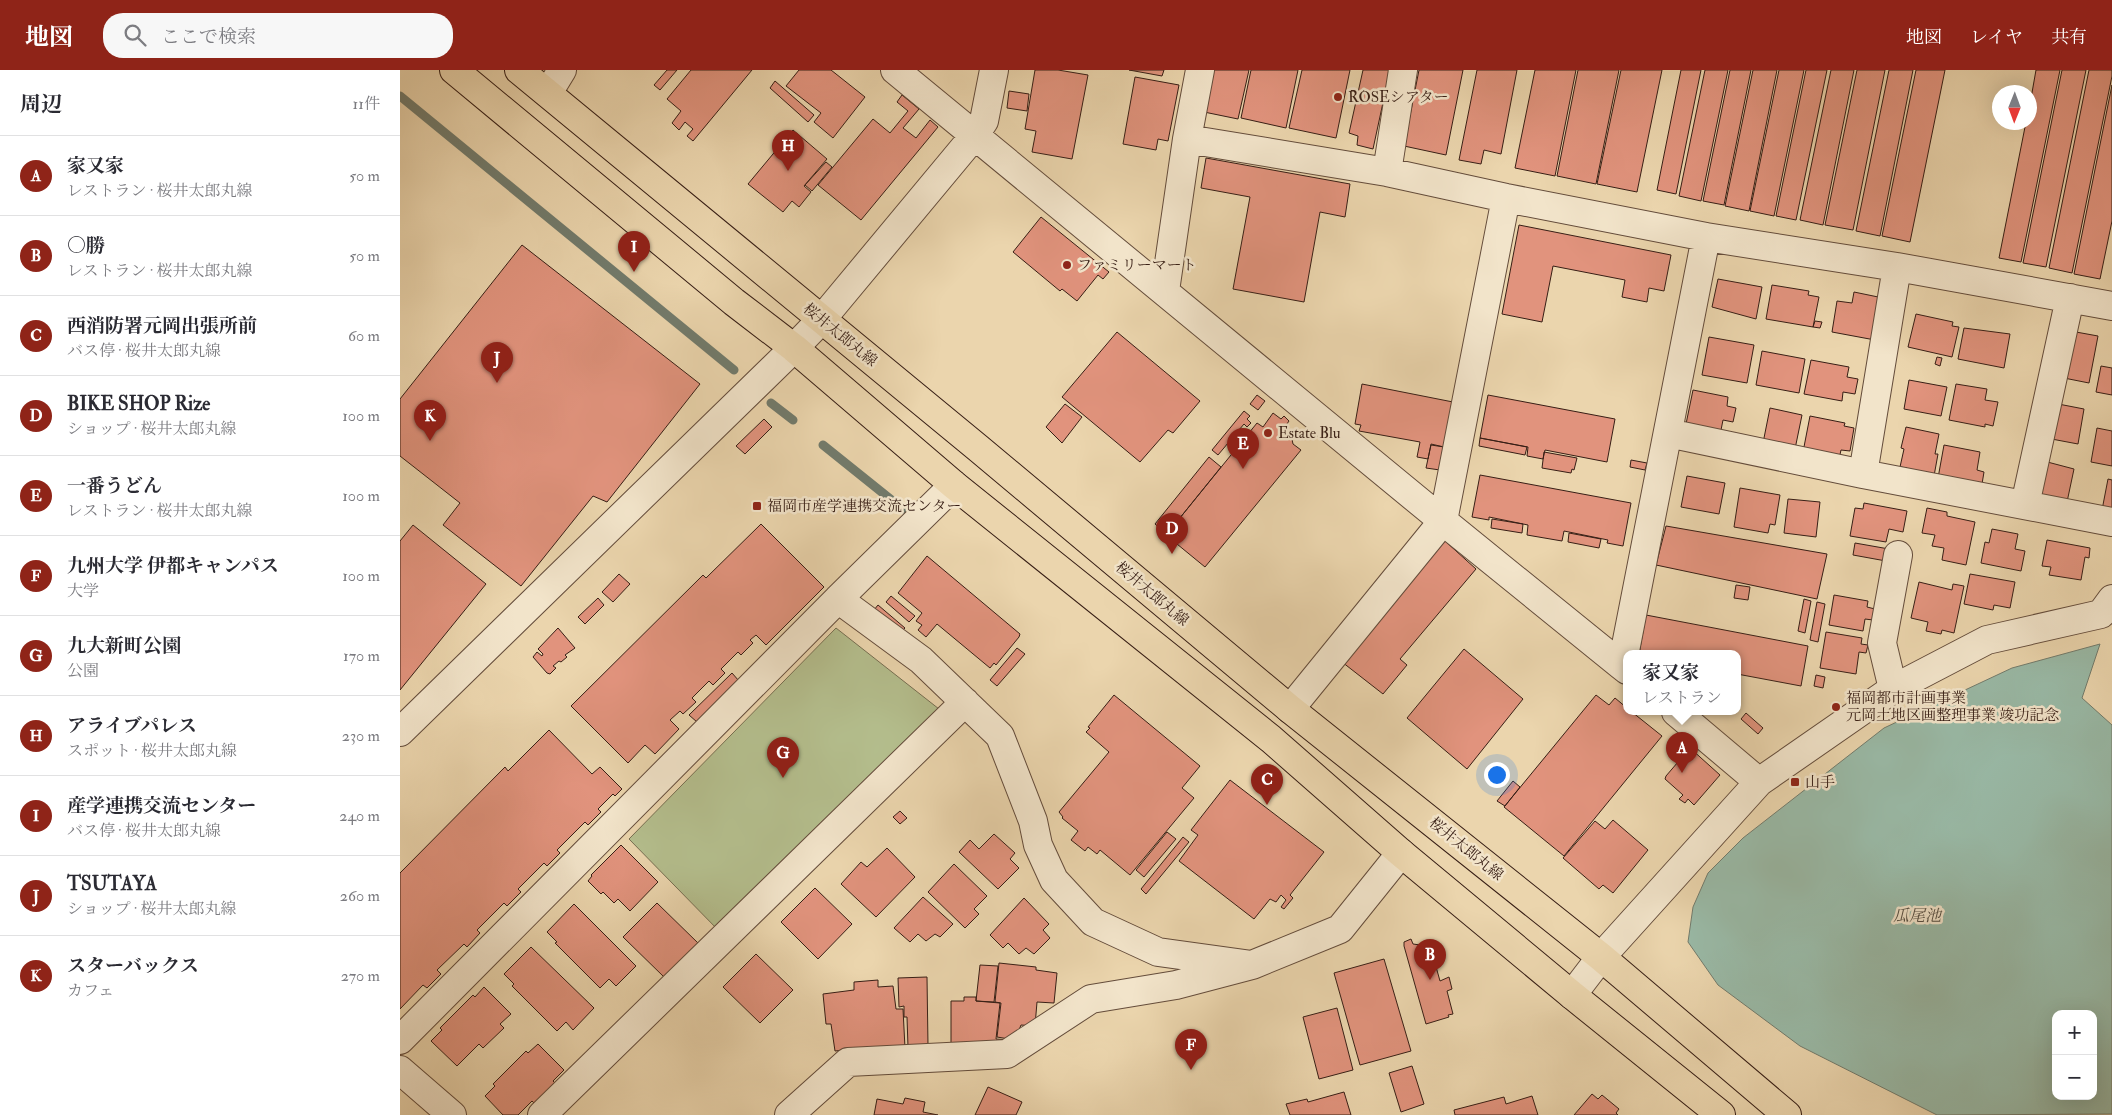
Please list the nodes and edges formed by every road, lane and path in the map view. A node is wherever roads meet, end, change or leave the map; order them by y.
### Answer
1 (454, 70) edge
2 (519, 70) edge
3 (562, 70) edge
4 (895, 70) edge
5 (994, 70) edge
6 (1200, 70) edge
7 (1403, 70) edge
8 (548, 93) junction
9 (974, 136) junction
10 (1187, 138) junction
11 (1387, 172) junction
12 (1506, 198) junction
13 (1706, 237) junction
14 (1897, 267) junction
15 (1165, 291) junction
16 (2070, 298) junction
17 (2112, 306) edge
18 (821, 320) junction
19 (794, 348) junction
20 (1668, 433) junction
21 (1862, 474) junction
22 (954, 485) junction
23 (2025, 505) junction
24 (1443, 521) junction
25 (2112, 522) edge
26 (1898, 555) dead end
27 (838, 599) junction
28 (2112, 599) edge
29 (1628, 650) edge
30 (1623, 666) edge
31 (1893, 689) junction
32 (965, 702) junction
33 (1290, 709) junction
34 (1680, 715) edge
35 (400, 732) edge
36 (1759, 782) junction
37 (1401, 853) junction
38 (1601, 957) junction
39 (1252, 965) junction
40 (1572, 995) junction
41 (400, 1040) edge
42 (400, 1070) edge
43 (452, 1115) edge
44 (542, 1115) edge
45 (789, 1115) edge
46 (1721, 1115) edge
47 (1787, 1115) edge

1 - 19 main road
2 - 8 main road, 桜井太郎丸線
3 - 8 street
4 - 9 street
5 - 9 street
6 - 10 street
7 - 11 street
8 - 18 main road, 桜井太郎丸線
9 - 15 street
9 - 18 street
10 - 11 street
10 - 15 street
11 - 12 street
12 - 13 street
12 - 24 street
13 - 14 street
13 - 20 street
14 - 16 street
14 - 21 street
15 - 24 street
16 - 17 street
16 - 23 street
18 - 19 street
18 - 33 main road, 桜井太郎丸線
19 - 22 main road
19 - 35 street
20 - 21 street
20 - 29 street
21 - 23 street
22 - 27 street
22 - 37 main road
23 - 25 street
24 - 30 street
24 - 33 street
26 - 31 street
27 - 32 street
27 - 41 street
28 - 31 street
31 - 36 street
32 - 39 street
32 - 44 street
33 - 38 main road, 桜井太郎丸線
34 - 36 street
36 - 38 street
37 - 39 street
37 - 40 main road
38 - 40 street
38 - 47 main road, 桜井太郎丸線
39 - 45 street
40 - 46 main road
42 - 43 street

